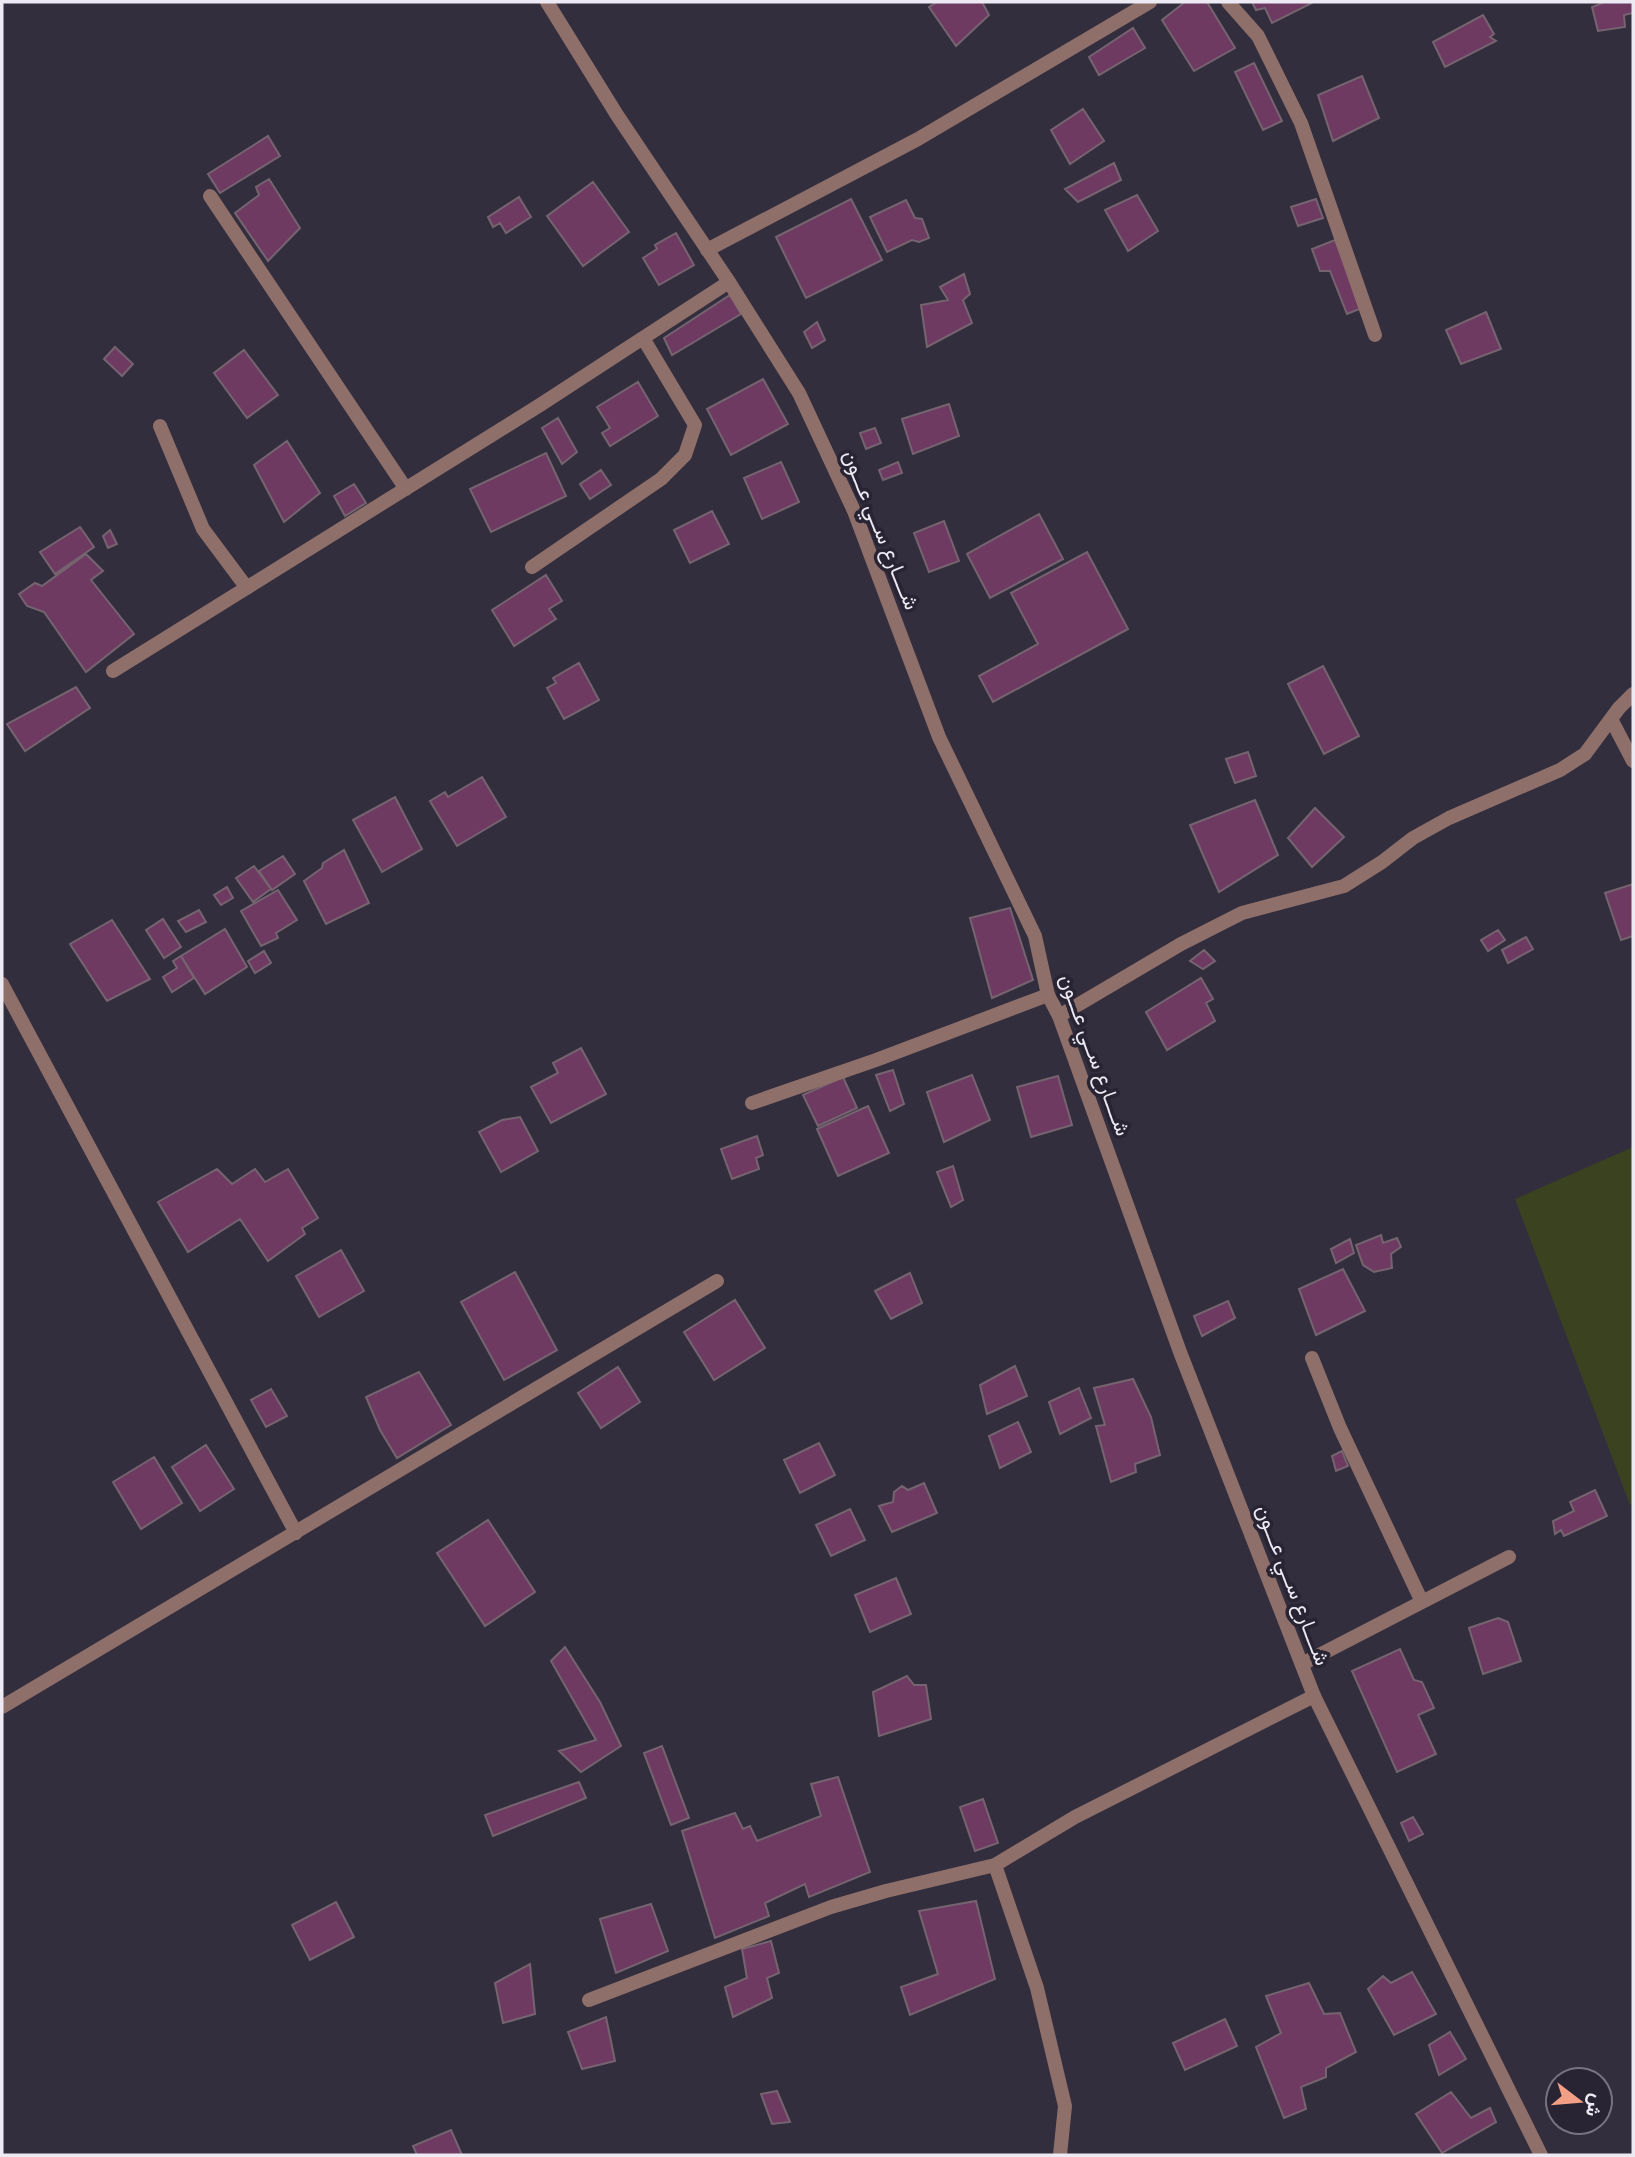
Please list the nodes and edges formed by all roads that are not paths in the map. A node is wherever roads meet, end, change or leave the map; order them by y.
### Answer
1 (547, 2) edge
2 (1150, 2) edge
3 (1228, 2) edge
4 (210, 195) dead end
5 (707, 250) junction
6 (729, 282) junction
7 (1374, 335) dead end
8 (643, 338) junction
9 (160, 426) dead end
10 (406, 489) junction
11 (532, 567) dead end
12 (247, 588) junction
13 (113, 671) dead end
14 (1633, 694) edge
15 (1612, 719) junction
16 (1633, 761) edge
17 (2, 984) edge
18 (1048, 995) junction
19 (1059, 1016) junction
20 (752, 1103) dead end
21 (717, 1281) dead end
22 (1312, 1358) dead end
23 (296, 1533) junction
24 (1509, 1557) dead end
25 (1422, 1602) junction
26 (1303, 1664) junction
27 (1314, 1696) junction
28 (2, 1707) edge
29 (995, 1865) junction
30 (589, 2000) dead end
31 (1060, 2155) edge
32 (1541, 2155) edge

1 - 5 street, شــــارع ســي عـــون
2 - 5 street
3 - 7 street
4 - 10 street
5 - 6 street, شــــارع ســي عـــون
6 - 8 street
6 - 18 street, شــــارع ســي عـــون
8 - 10 street
8 - 11 street
9 - 12 street
10 - 12 street
12 - 13 street
14 - 15 street
15 - 16 street
15 - 19 street
17 - 23 street
18 - 19 street, شــــارع ســي عـــون
18 - 20 street
19 - 26 street, شــــارع ســي عـــون
21 - 23 street
22 - 25 street
23 - 28 street
24 - 25 street
25 - 26 street
26 - 27 street, شــــارع ســي عـــون
27 - 29 street
27 - 32 street, شــــارع ســي عـــون
29 - 30 street
29 - 31 street

